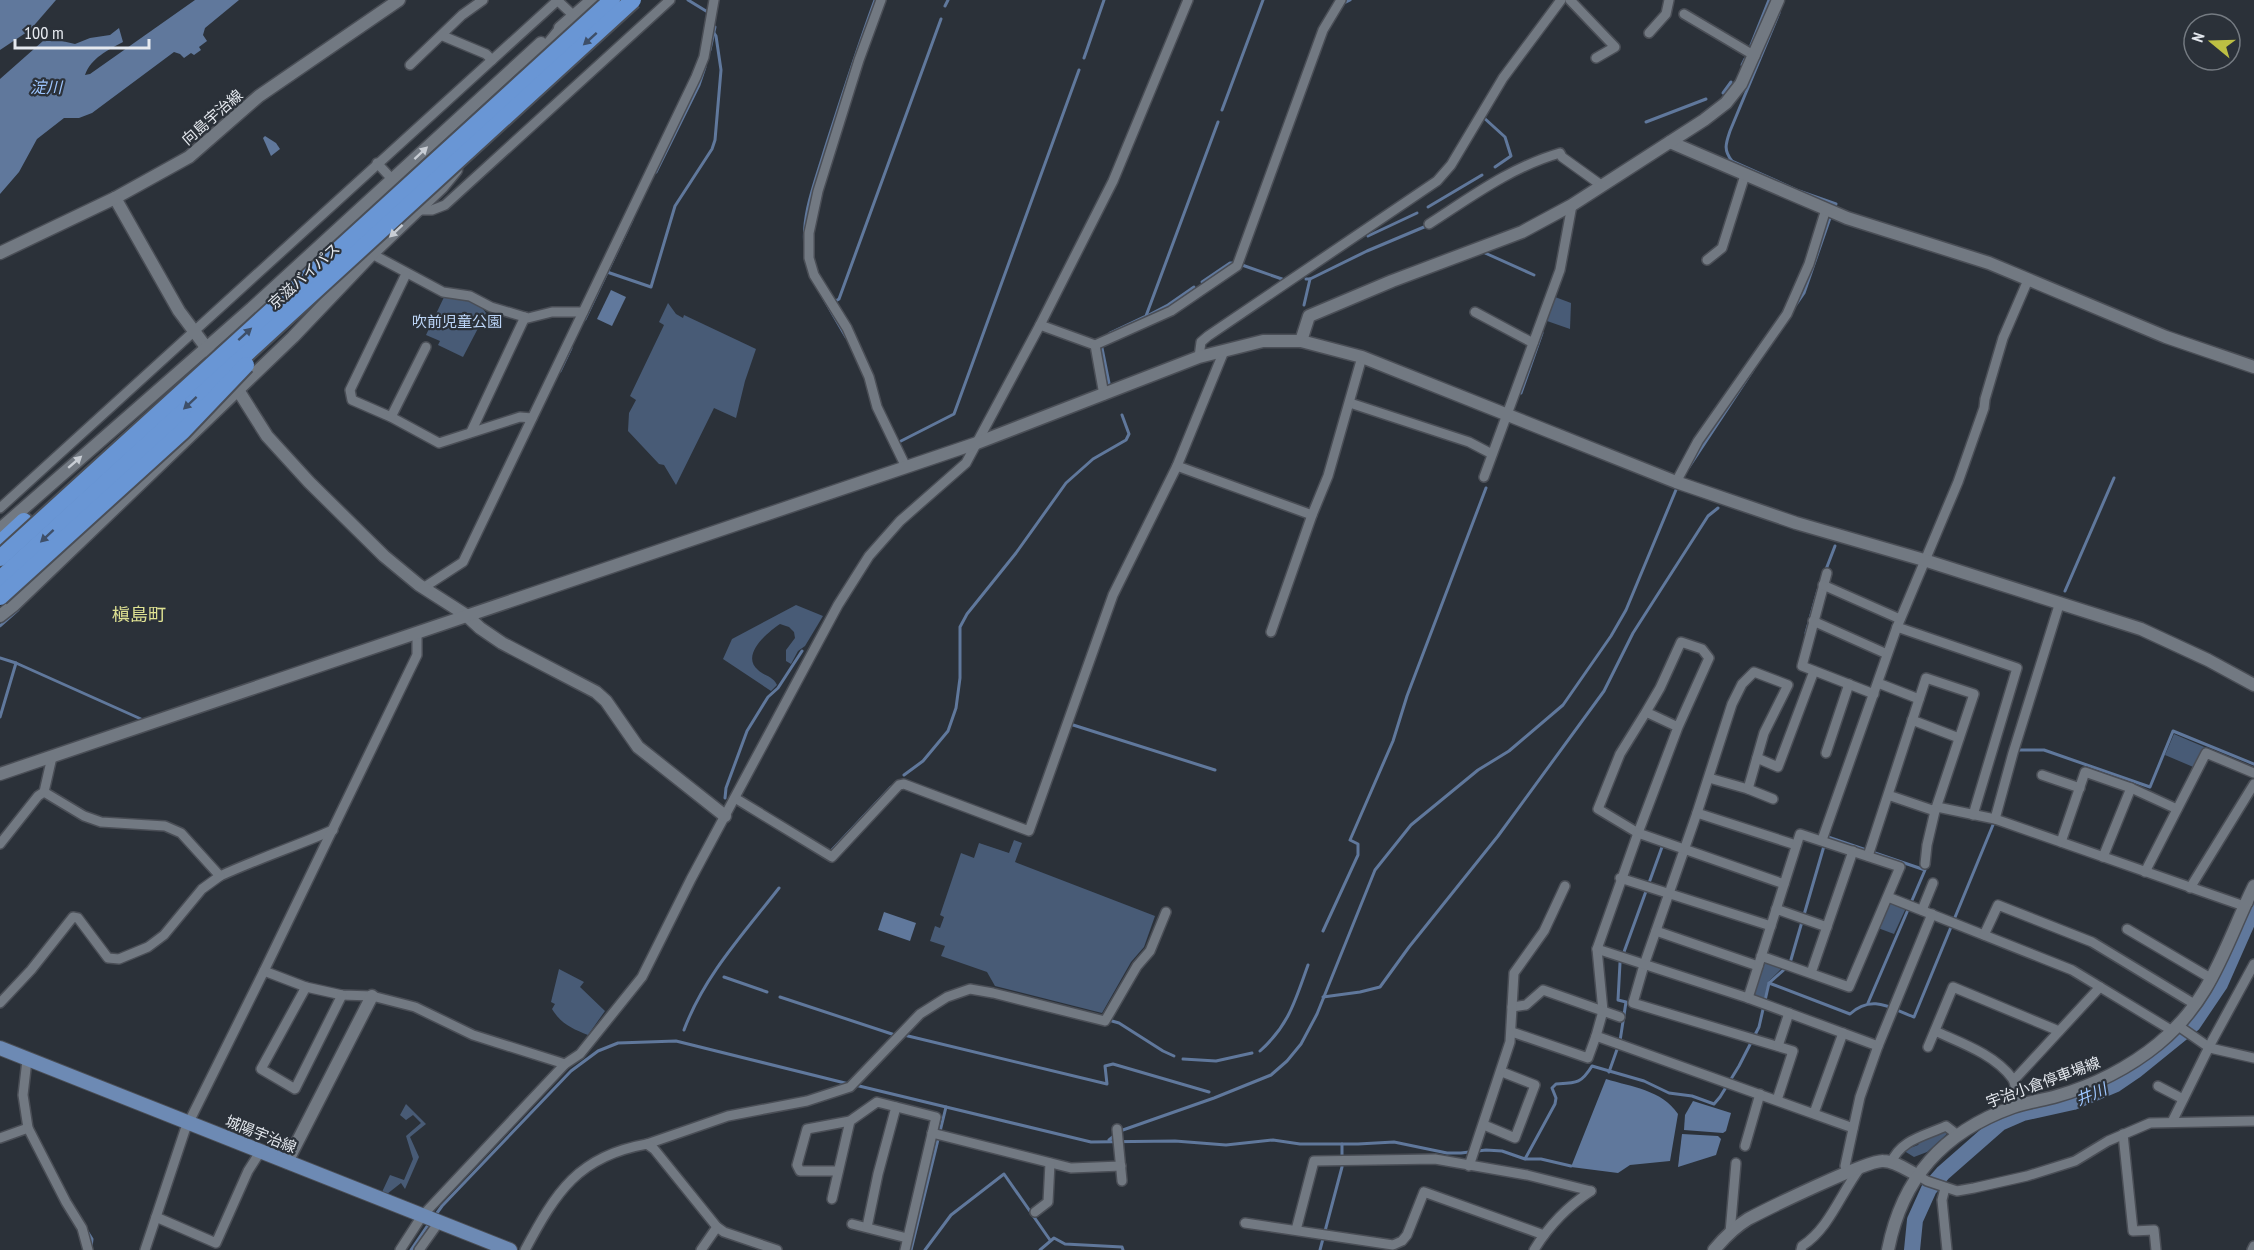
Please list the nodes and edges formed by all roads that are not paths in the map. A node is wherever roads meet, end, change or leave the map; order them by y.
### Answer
1 (399, 0) edge
2 (483, 0) edge
3 (558, 0) edge
4 (592, 0) edge
5 (612, 0) edge
6 (633, 0) edge
7 (670, 0) edge
8 (714, 0) edge
9 (881, 0) edge
10 (1188, 0) edge
11 (1341, 0) edge
12 (1570, 0) edge
13 (1669, 0) edge
14 (1778, 0) edge
15 (1559, 1) edge
16 (1684, 14) dead end
17 (569, 20) junction
18 (1649, 33) dead end
19 (443, 36) junction
20 (1755, 56) junction
21 (1596, 58) dead end
22 (492, 60) junction
23 (410, 65) dead end
24 (1670, 142) junction
25 (383, 169) junction
26 (1745, 174) junction
27 (1601, 185) junction
28 (115, 198) junction
29 (1572, 205) junction
30 (1826, 209) junction
31 (419, 210) junction
32 (1429, 224) dead end
33 (0, 253) edge
34 (372, 254) junction
35 (1707, 260) dead end
36 (406, 274) junction
37 (329, 277) junction
38 (2028, 280) junction
39 (583, 312) junction
40 (1475, 312) dead end
41 (525, 317) junction
42 (1040, 326) junction
43 (198, 337) junction
44 (1301, 341) junction
45 (1533, 343) junction
46 (1095, 345) junction
47 (426, 347) dead end
48 (1224, 351) junction
49 (223, 354) junction
50 (1199, 357) junction
51 (1362, 357) junction
52 (2254, 367) edge
53 (238, 390) junction
54 (1104, 395) junction
55 (1350, 403) junction
56 (1507, 415) junction
57 (391, 417) junction
58 (532, 418) junction
59 (471, 432) junction
60 (978, 443) junction
61 (1492, 454) junction
62 (1177, 466) junction
63 (906, 467) junction
64 (1484, 477) dead end
65 (1676, 482) junction
66 (0, 508) edge
67 (1312, 515) junction
68 (0, 529) edge
69 (0, 543) edge
70 (0, 558) edge
71 (1924, 560) junction
72 (0, 567) edge
73 (1827, 573) dead end
74 (0, 579) edge
75 (1823, 585) junction
76 (423, 588) junction
77 (0, 597) edge
78 (22, 597) junction
79 (2060, 602) junction
80 (466, 615) junction
81 (0, 616) edge
82 (1813, 621) junction
83 (1898, 623) junction
84 (1271, 632) dead end
85 (417, 633) junction
86 (1887, 654) junction
87 (1814, 671) junction
88 (1878, 682) junction
89 (1849, 684) junction
90 (2254, 685) edge
91 (1874, 694) junction
92 (1919, 699) junction
93 (1646, 712) junction
94 (1912, 720) junction
95 (1678, 727) junction
96 (1959, 738) junction
97 (1992, 750) junction
98 (1826, 753) dead end
99 (2013, 753) junction
100 (52, 757) junction
101 (1757, 758) junction
102 (2254, 773) edge
103 (0, 774) edge
104 (2042, 775) dead end
105 (1709, 778) junction
106 (2254, 784) edge
107 (2080, 788) junction
108 (2131, 788) junction
109 (1748, 789) junction
110 (44, 792) junction
111 (1888, 795) junction
112 (735, 798) junction
113 (1773, 800) dead end
114 (1936, 809) junction
115 (2177, 809) junction
116 (1697, 813) junction
117 (1972, 815) junction
118 (725, 816) junction
119 (1995, 819) junction
120 (333, 830) junction
121 (1638, 833) junction
122 (1822, 840) junction
123 (2061, 842) junction
124 (0, 844) edge
125 (1796, 845) junction
126 (1684, 849) junction
127 (1853, 851) junction
128 (1868, 855) junction
129 (2103, 857) junction
130 (1925, 864) dead end
131 (2145, 872) junction
132 (220, 876) junction
133 (1620, 878) junction
134 (1933, 883) dead end
135 (1784, 884) junction
136 (1565, 885) dead end
137 (2254, 886) edge
138 (2190, 888) junction
139 (1669, 893) junction
140 (1888, 897) junction
141 (2249, 903) edge
142 (1776, 909) junction
143 (1922, 910) junction
144 (1166, 912) dead end
145 (1932, 914) junction
146 (1771, 926) junction
147 (1827, 927) junction
148 (2127, 929) dead end
149 (1656, 931) junction
150 (1984, 935) junction
151 (1597, 949) junction
152 (1761, 956) junction
153 (2254, 964) edge
154 (1644, 965) junction
155 (1758, 966) junction
156 (264, 971) junction
157 (1811, 973) junction
158 (2212, 979) junction
159 (306, 987) junction
160 (2100, 987) junction
161 (342, 995) junction
162 (372, 996) junction
163 (1748, 998) junction
164 (0, 1003) edge
165 (2196, 1005) junction
166 (1512, 1007) junction
167 (1603, 1011) junction
168 (1789, 1014) junction
169 (1620, 1017) dead end
170 (2179, 1029) junction
171 (1935, 1031) junction
172 (2060, 1031) junction
173 (1512, 1032) junction
174 (1843, 1033) junction
175 (1596, 1036) junction
176 (1778, 1046) junction
177 (1878, 1046) junction
178 (1928, 1047) dead end
179 (0, 1048) edge
180 (2210, 1048) junction
181 (2254, 1058) edge
182 (27, 1060) junction
183 (565, 1064) junction
184 (1502, 1072) junction
185 (2014, 1080) junction
186 (2158, 1086) dead end
187 (1760, 1094) junction
188 (2183, 1099) junction
189 (1778, 1100) junction
190 (2018, 1106) junction
191 (896, 1107) junction
192 (1814, 1113) junction
193 (850, 1121) junction
194 (2254, 1121) edge
195 (2172, 1122) junction
196 (188, 1123) junction
197 (1484, 1125) junction
198 (28, 1128) junction
199 (1853, 1128) junction
200 (1117, 1129) dead end
201 (932, 1133) junction
202 (2123, 1134) junction
203 (1959, 1136) junction
204 (0, 1138) edge
205 (647, 1144) junction
206 (1745, 1146) dead end
207 (260, 1152) junction
208 (286, 1162) junction
209 (1050, 1163) junction
210 (1736, 1163) dead end
211 (1891, 1163) junction
212 (1121, 1166) junction
213 (1469, 1166) junction
214 (1861, 1167) junction
215 (838, 1171) junction
216 (1848, 1173) junction
217 (1922, 1178) junction
218 (1122, 1181) dead end
219 (1942, 1187) junction
220 (832, 1199) dead end
221 (1035, 1212) dead end
222 (156, 1216) junction
223 (431, 1219) junction
224 (1245, 1223) dead end
225 (852, 1224) dead end
226 (717, 1227) junction
227 (867, 1227) junction
228 (1296, 1230) junction
229 (1730, 1233) junction
230 (1544, 1235) junction
231 (907, 1239) junction
232 (2254, 1246) edge
233 (88, 1250) edge
234 (145, 1250) edge
235 (400, 1250) edge
236 (419, 1250) edge
237 (510, 1250) edge
238 (525, 1250) edge
239 (701, 1250) edge
240 (777, 1250) edge
241 (904, 1250) edge
242 (1534, 1250) edge
243 (1714, 1250) edge
244 (1801, 1250) edge
245 (1887, 1250) edge
246 (1947, 1250) edge
247 (2156, 1250) edge
248 (2253, 1250) edge

1 - 28 street, 向島宇治線
2 - 19 street
3 - 17 street
3 - 22 street
4 - 17 street
49 -> 5 highway, 京滋バイパス, bridge
6 -> 37 highway, 京滋バイパス, bridge
7 - 31 street
8 - 39 street
9 - 63 street
10 - 42 street
11 - 46 street
12 - 21 street
13 - 18 street
14 - 20 street
15 - 50 street
16 - 20 street
25 -> 17 street
17 - 31 street
19 - 22 street
19 - 23 street
20 - 24 street
22 - 25 street
24 - 26 street
24 - 27 street
25 - 31 street
25 - 43 street
25 - 43 street
26 - 30 street
26 - 35 street
27 - 29 street
27 - 32 street
28 - 33 street, 向島宇治線
28 - 43 street
29 - 44 street
29 - 45 street
30 - 38 street
30 - 65 street
31 -> 34 street
34 - 36 street
34 - 53 street
36 - 41 street
36 - 57 street
37 -> 74 highway, 京滋バイパス, bridge
37 - 77 highway, bridge
38 - 52 street
38 - 71 street
39 - 41 street
39 - 58 street
40 - 45 street
41 - 59 street
42 - 46 street
42 - 60 street
43 - 53 street
43 - 66 street
68 -> 43 street
44 - 48 street
44 - 51 street
45 - 56 street
46 - 54 street
47 - 57 street
48 - 50 street
48 - 62 street
49 - 69 highway, bridge
49 - 70 highway, 京滋バイパス, bridge
50 - 54 street
51 - 55 street
51 - 56 street
53 - 76 street
53 - 78 street
54 - 60 street
55 - 61 street
55 - 67 street
56 - 61 street
56 - 65 street
57 - 59 street
58 - 59 street
58 - 76 street
60 - 63 street
60 - 112 street
61 - 64 street
62 - 67 street
62 - 112 street
63 - 80 street
65 - 71 street
67 - 84 street
71 - 79 street
71 - 83 street
72 - 78 street
73 - 75 street
75 - 82 street
75 - 83 street
76 - 80 street
78 - 81 street
79 - 90 street
79 - 99 street
80 - 85 street
80 - 118 street
82 - 86 street
82 - 87 street
83 - 86 street
83 - 97 street
85 - 100 street
85 - 120 street
86 - 88 street
87 - 89 street
87 - 101 street
88 - 91 street
88 - 92 street
89 - 91 street
89 - 98 street
91 - 122 street
92 - 94 street
92 - 96 street
93 - 95 street
93 - 95 street
93 - 121 street
94 - 96 street
94 - 111 street
95 - 121 street
96 - 114 street
97 - 99 street
97 - 117 street
99 - 119 street
100 - 103 street
100 - 110 street
101 - 105 street
101 - 109 street
102 - 115 street
104 - 107 street
105 - 109 street
105 - 116 street
106 - 138 street
107 - 108 street
107 - 123 street
108 - 115 street
108 - 129 street
109 - 113 street
110 - 124 street
110 - 132 street
111 - 114 street
111 - 128 street
112 - 118 street
114 - 117 street
114 - 130 street
115 - 131 street
116 - 125 street
116 - 126 street
117 - 119 street
118 - 183 street
119 - 123 street
120 - 132 street
120 - 156 street
121 - 126 street
121 - 133 street
122 - 125 street
122 - 127 street
123 - 129 street
125 - 135 street
126 - 135 street
126 - 139 street
127 - 128 street
127 - 147 street
128 - 140 street
129 - 131 street
131 - 138 street
132 - 164 street
133 - 139 street
133 - 151 street
134 - 143 street
135 - 142 street
136 - 166 street
137 - 141 street, 宇治小倉停車場線
138 - 141 street
139 - 146 street
139 - 149 street
140 - 143 street
140 - 157 street
141 - 158 street, 宇治小倉停車場線
142 - 146 street
142 - 147 street
143 - 145 street
144 - 205 street
145 - 150 street
145 - 177 street
146 - 152 street
147 - 157 street
148 - 158 street
149 - 154 street
149 - 155 street
150 - 160 street
150 - 165 street
151 - 154 street
151 - 167 street
152 - 155 street
152 - 157 street
153 - 180 street
154 - 163 street
154 - 176 street
155 - 163 street
156 - 159 street
156 - 196 street
158 - 165 street, 宇治小倉停車場線
159 - 161 street
159 - 161 street
160 - 170 street
160 - 172 street
161 - 162 street
162 - 183 street
162 - 208 street
163 - 168 street
165 - 170 street, 宇治小倉停車場線
166 - 167 street
166 - 173 street
167 - 169 street
167 - 175 street
168 - 174 street
168 - 176 street
170 - 180 street
170 - 190 street, 宇治小倉停車場線
171 - 172 street
171 - 178 street
171 - 185 street
172 - 185 street
173 - 175 street
173 - 184 street
174 - 177 street
174 - 192 street
175 - 187 street
176 - 189 street
177 - 199 street
179 - 182 main road, 城陽宇治線
180 - 181 street
180 - 188 street
182 - 196 main road, 城陽宇治線
182 - 198 street
183 - 223 street
184 - 197 street
184 - 197 street
185 - 190 street
186 - 188 street
187 - 189 street
187 - 206 street
188 - 195 street
189 - 192 street
190 - 203 street, 宇治小倉停車場線
191 - 193 street
191 - 201 street
191 - 227 street
192 - 199 street
193 - 215 street
193 - 215 street
194 - 195 street
195 - 202 street
196 - 207 main road, 城陽宇治線
196 - 222 street
197 - 213 street
198 - 204 street
198 - 233 street
199 - 216 street
200 - 212 street
201 - 209 street
201 - 231 street
202 - 219 street
202 - 247 street
203 - 211 street
203 - 217 street, 宇治小倉停車場線
205 - 226 street
205 - 238 street
207 - 208 main road, 城陽宇治線
207 - 222 street
208 - 223 main road, 城陽宇治線
209 - 212 street
209 - 221 street
210 - 229 street
211 - 214 street
211 - 217 street
212 - 218 street
213 - 228 street
213 - 230 street
214 - 216 street
214 - 244 street
215 - 220 street
216 - 229 street
217 - 219 street
217 - 245 street, 宇治小倉停車場線
219 - 246 street
222 - 234 street
223 - 235 street
223 - 236 street
223 - 237 main road, 城陽宇治線
224 - 228 street
225 - 227 street
226 - 239 street
226 - 240 street
227 - 231 street
228 - 230 street
229 - 243 street
230 - 242 street
231 - 241 street
232 - 248 street

